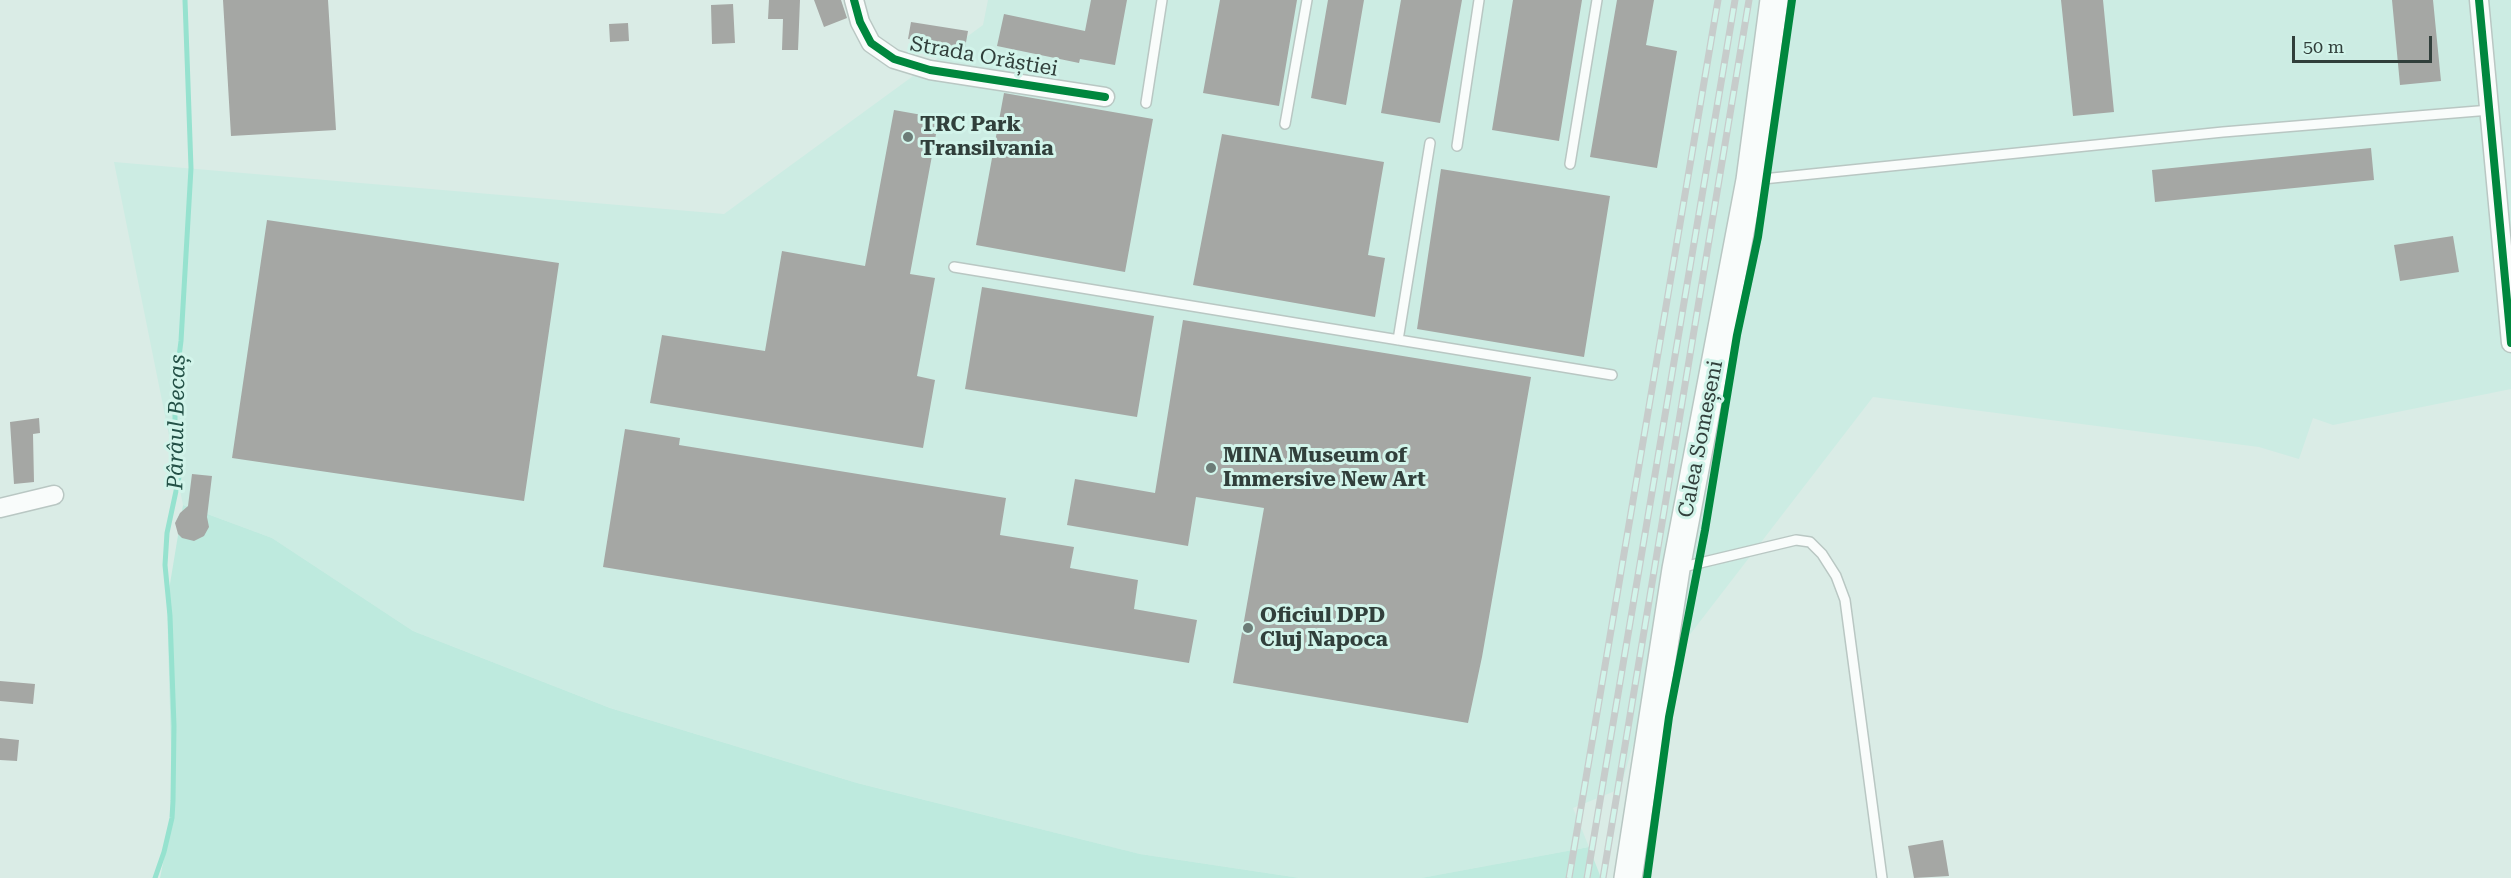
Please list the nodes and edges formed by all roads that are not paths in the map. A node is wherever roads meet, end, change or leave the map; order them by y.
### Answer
1 (854, 0) edge
2 (1162, 0) edge
3 (1307, 0) edge
4 (1479, 0) edge
5 (1597, 0) edge
6 (1774, 0) edge
7 (2479, 0) edge
8 (1105, 97) dead end
9 (1146, 103) dead end
10 (2490, 110) junction
11 (1285, 124) dead end
12 (1430, 143) dead end
13 (1457, 146) dead end
14 (1570, 164) dead end
15 (1750, 180) junction
16 (954, 267) dead end
17 (2510, 332) edge
18 (1398, 340) junction
19 (1611, 375) dead end
20 (54, 495) dead end
21 (0, 508) edge
22 (1676, 569) junction
23 (1628, 878) edge
24 (1882, 878) edge

1 - 8 street, Strada Orăștiei
2 - 9 lane
3 - 11 lane
4 - 13 lane
5 - 14 lane
6 - 15 main road, Calea Someșeni
7 - 10 street
10 - 15 lane
10 - 17 street
12 - 18 lane
15 - 22 main road, Calea Someșeni
16 - 18 lane
18 - 19 lane
20 - 21 street
22 - 23 main road, Calea Someșeni
22 - 24 lane

